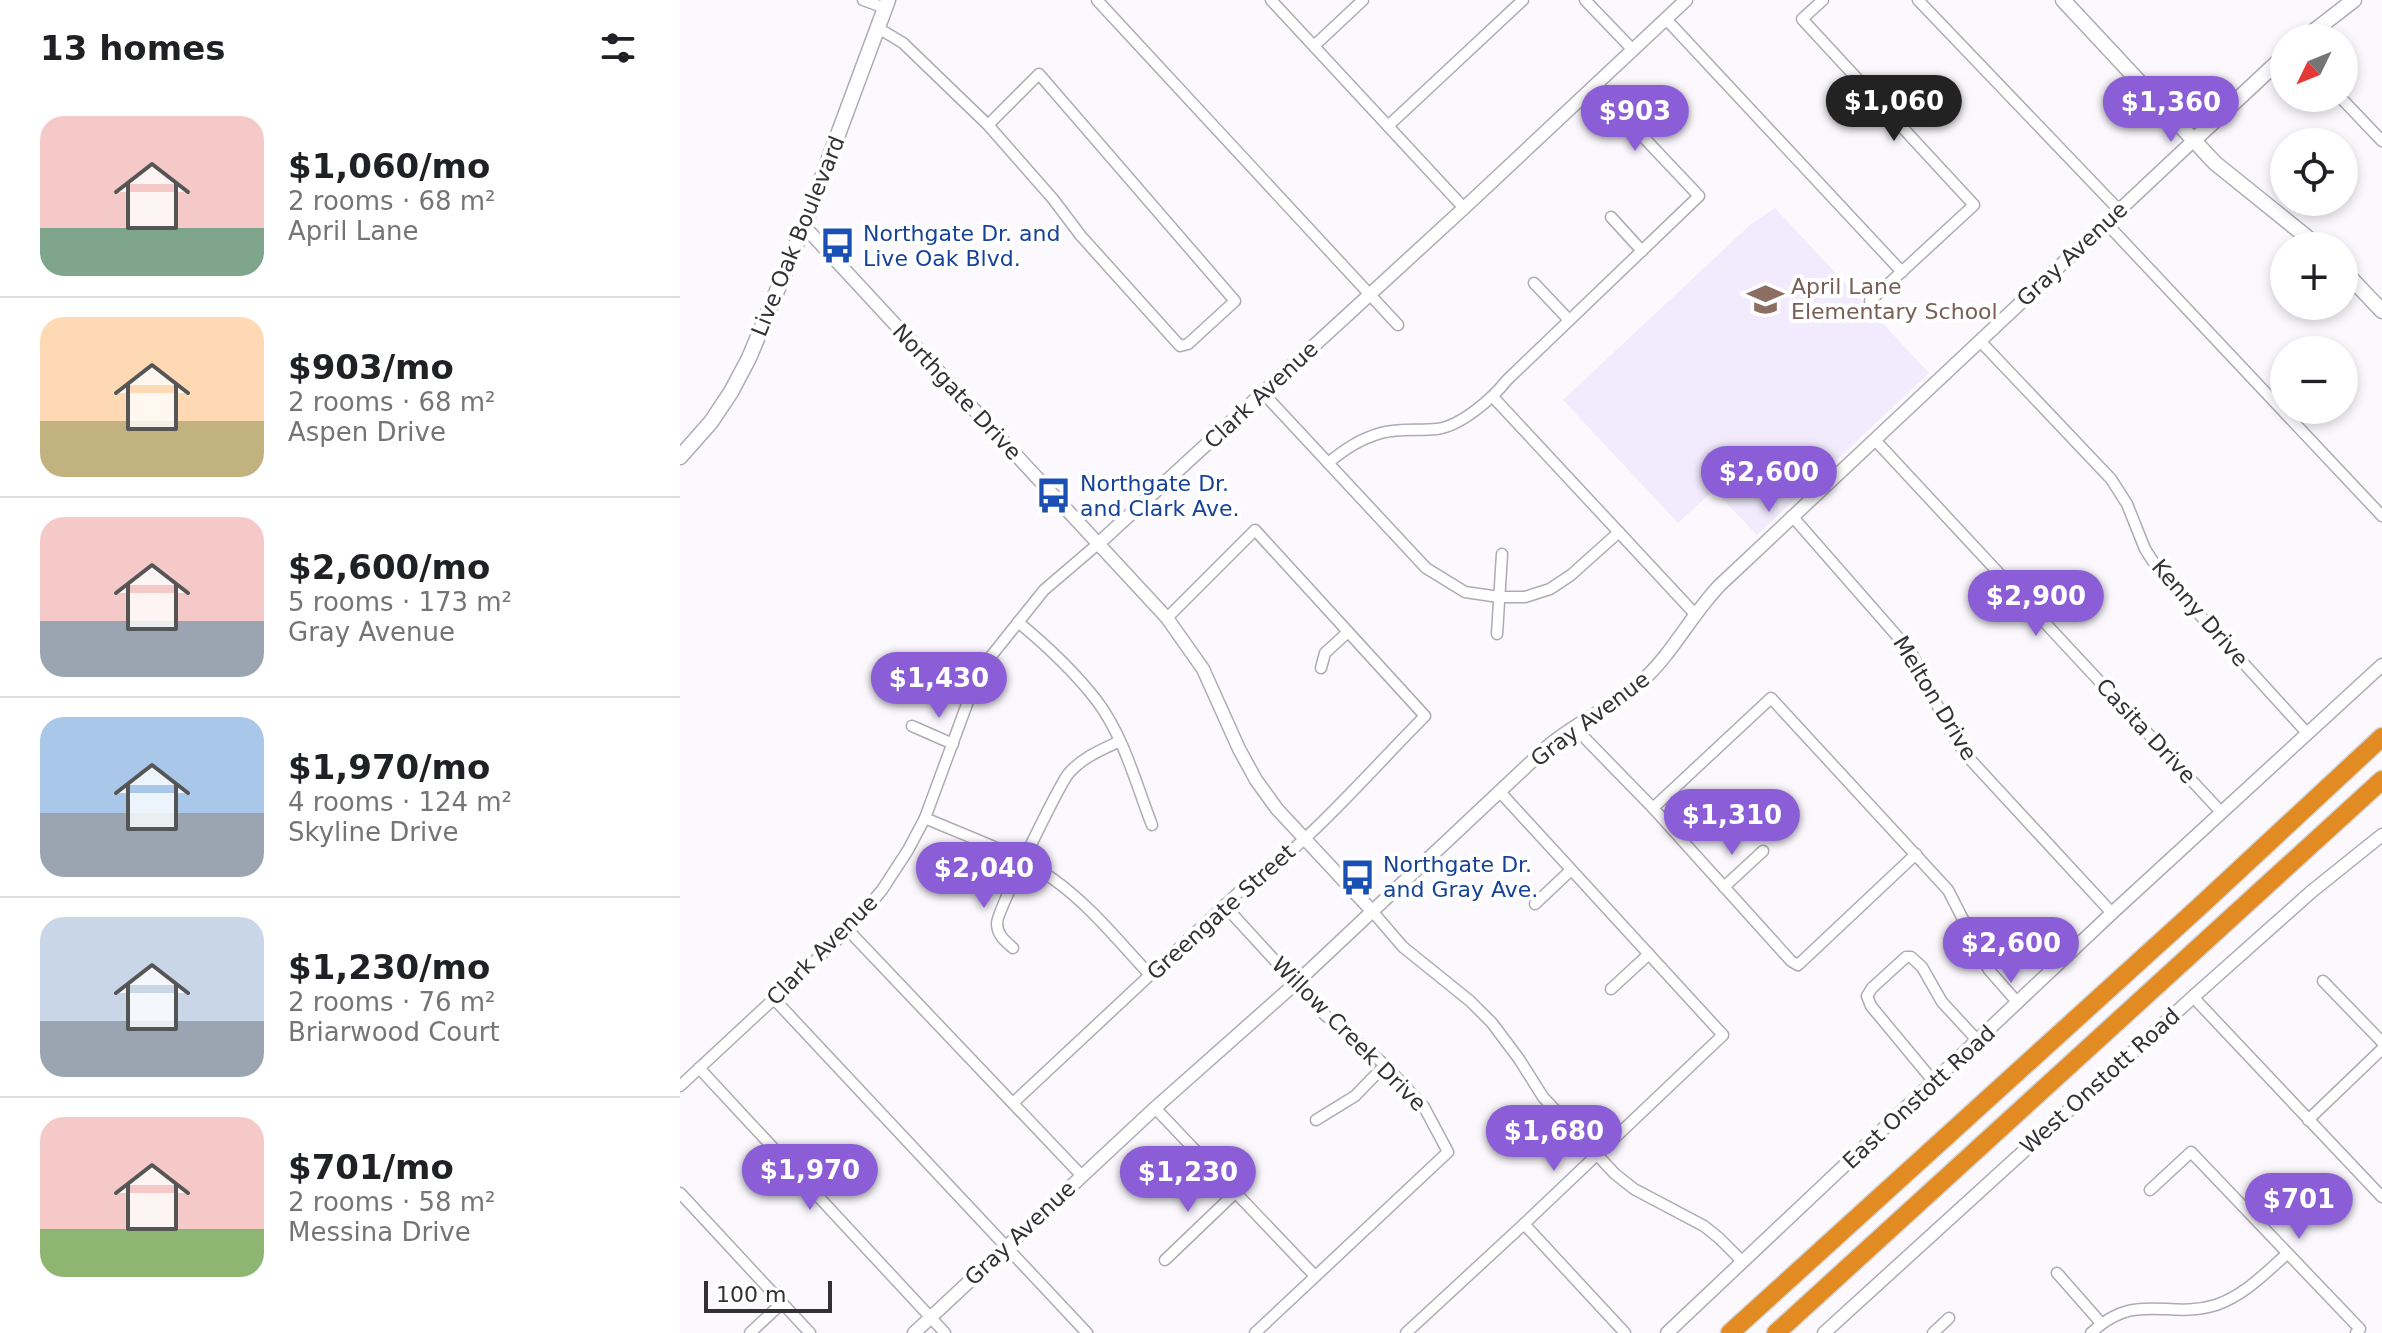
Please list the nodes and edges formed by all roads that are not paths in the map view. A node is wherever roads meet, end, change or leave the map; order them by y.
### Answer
1 (863, 0) edge
2 (1097, 0) edge
3 (1271, 0) edge
4 (1363, 0) edge
5 (1523, 0) edge
6 (1585, 0) edge
7 (1686, 0) edge
8 (1823, 0) edge
9 (1918, 0) edge
10 (2063, 0) edge
11 (2354, 0) edge
12 (886, 4) edge
13 (1666, 19) junction
14 (2323, 24) edge
15 (878, 28) junction
16 (1314, 46) junction
17 (1633, 50) junction
18 (2270, 69) edge
19 (1595, 86) junction
20 (2354, 112) edge
21 (988, 125) junction
22 (1388, 126) junction
23 (2193, 141) junction
24 (2382, 141) edge
25 (1464, 208) junction
26 (2119, 210) junction
27 (1611, 217) dead end
28 (2106, 223) junction
29 (804, 226) junction
30 (2301, 232) edge
31 (1642, 251) junction
32 (1902, 272) junction
33 (1534, 283) dead end
34 (2358, 286) edge
35 (1371, 294) junction
36 (1870, 301) dead end
37 (2382, 311) edge
38 (1569, 320) junction
39 (1398, 325) dead end
40 (1980, 341) junction
41 (1263, 393) junction
42 (1493, 397) junction
43 (1875, 440) junction
44 (680, 457) edge
45 (1328, 463) junction
46 (1792, 516) junction
47 (2382, 516) edge
48 (1619, 532) junction
49 (1099, 543) junction
50 (1502, 554) dead end
51 (1499, 597) junction
52 (1695, 614) junction
53 (1167, 618) junction
54 (1018, 622) junction
55 (1348, 632) junction
56 (1497, 634) dead end
57 (2382, 665) edge
58 (1321, 668) dead end
59 (2382, 722) edge
60 (912, 726) dead end
61 (1574, 727) junction
62 (2307, 733) junction
63 (2382, 737) edge
64 (1120, 741) junction
65 (953, 744) junction
66 (2382, 780) edge
67 (1500, 792) junction
68 (2382, 796) edge
69 (1653, 808) junction
70 (2221, 812) junction
71 (925, 818) junction
72 (1152, 825) dead end
73 (2382, 835) edge
74 (1304, 839) junction
75 (1763, 851) dead end
76 (1916, 854) junction
77 (2297, 858) junction
78 (1024, 861) junction
79 (1571, 870) junction
80 (1724, 887) junction
81 (1535, 904) dead end
82 (1224, 905) junction
83 (2198, 908) junction
84 (1372, 911) junction
85 (2112, 913) junction
86 (848, 930) junction
87 (1013, 948) dead end
88 (1649, 954) junction
89 (1150, 975) junction
90 (2323, 981) dead end
91 (1296, 983) junction
92 (1611, 989) dead end
93 (2193, 997) junction
94 (774, 999) junction
95 (2018, 1003) junction
96 (1978, 1041) junction
97 (2382, 1042) edge
98 (2382, 1049) edge
99 (1385, 1065) junction
100 (699, 1068) junction
101 (1934, 1082) junction
102 (680, 1086) edge
103 (1013, 1103) junction
104 (1155, 1108) junction
105 (1316, 1120) dead end
106 (2308, 1120) junction
107 (1597, 1156) junction
108 (1082, 1176) junction
109 (2150, 1190) dead end
110 (2380, 1190) edge
111 (680, 1193) edge
112 (1235, 1193) junction
113 (1524, 1224) junction
114 (1006, 1246) junction
115 (2287, 1254) junction
116 (1165, 1260) dead end
117 (1743, 1262) junction
118 (2057, 1273) dead end
119 (1315, 1276) junction
120 (782, 1303) junction
121 (931, 1317) junction
122 (1949, 1318) dead end
123 (2101, 1323) junction
124 (750, 1333) edge
125 (810, 1333) edge
126 (914, 1333) edge
127 (945, 1333) edge
128 (1087, 1333) edge
129 (1255, 1333) edge
130 (1406, 1333) edge
131 (1625, 1333) edge
132 (1667, 1333) edge
133 (1730, 1333) edge
134 (1776, 1333) edge
135 (1824, 1333) edge
136 (1933, 1333) edge
137 (2091, 1333) edge
138 (2356, 1333) edge

1 - 12 street
2 - 35 street
3 - 16 street
4 - 16 street
5 - 22 street
6 - 17 street
7 - 13 street, Clark Avenue
8 - 32 street
9 - 26 street
10 - 23 main road
11 - 14 main road
12 - 15 main road, Live Oak Boulevard
13 - 17 street, Clark Avenue
13 - 32 street
15 - 21 street
15 - 29 main road, Live Oak Boulevard
16 - 22 street
17 - 19 street, Clark Avenue
18 - 23 main road, Gray Avenue
19 - 25 street, Clark Avenue
19 - 31 street
20 - 24 street
21 - 21 street
22 - 25 street
23 - 26 street, Gray Avenue
23 - 30 main road
25 - 35 street, Clark Avenue
26 - 28 street, Gray Avenue
27 - 31 street
28 - 40 street, Gray Avenue
28 - 47 street
29 - 44 main road, Live Oak Boulevard
29 - 49 street, Northgate Drive
31 - 38 street
32 - 36 street
33 - 38 street
34 - 37 main road
35 - 39 street
35 - 41 street, Clark Avenue
38 - 42 street
40 - 43 street, Gray Avenue
40 - 62 street, Kenny Drive
41 - 45 street
41 - 49 street, Clark Avenue
42 - 45 street
42 - 48 street
43 - 46 street, Gray Avenue
43 - 70 street, Casita Drive
45 - 51 street
46 - 52 street, Gray Avenue
46 - 85 street, Melton Drive
48 - 51 street
48 - 52 street
49 - 53 street, Northgate Drive
49 - 54 street, Clark Avenue
50 - 51 street
51 - 56 street
52 - 61 street, Gray Avenue
53 - 55 street
53 - 74 street, Northgate Drive
54 - 64 street
54 - 65 street, Clark Avenue
55 - 58 street
55 - 74 street, Greengate Street
57 - 62 street, East Onstott Road
59 - 83 highway
60 - 65 street
61 - 67 street, Gray Avenue
61 - 69 street
62 - 70 street, East Onstott Road
63 - 83 highway
64 - 72 street
64 - 78 street
65 - 71 street, Clark Avenue
66 - 77 highway
67 - 79 street
67 - 84 street, Gray Avenue
68 - 77 highway
69 - 76 street
69 - 80 street
70 - 85 street, East Onstott Road
71 - 78 street
71 - 86 street, Clark Avenue
73 - 93 street, West Onstott Road
74 - 82 street, Greengate Street
74 - 84 street, Northgate Drive
75 - 80 street
76 - 80 street
76 - 95 street
77 - 134 highway
78 - 87 street
78 - 89 street
79 - 81 street
79 - 88 street
82 - 89 street, Greengate Street
82 - 91 street, Willow Creek Drive
83 - 133 highway
84 - 91 street, Gray Avenue
84 - 107 street, Northgate Drive
85 - 95 street, East Onstott Road
86 - 94 street, Clark Avenue
86 - 103 street
88 - 92 street
88 - 107 street
89 - 103 street, Greengate Street
90 - 97 street
91 - 99 street, Willow Creek Drive
91 - 104 street, Gray Avenue
93 - 106 street
93 - 135 street, West Onstott Road
94 - 100 street, Clark Avenue
94 - 114 street
95 - 96 street, East Onstott Road
96 - 101 street, East Onstott Road
96 - 101 street
98 - 106 street
99 - 105 street
99 - 119 street, Willow Creek Drive
100 - 102 street, Clark Avenue
100 - 121 street
101 - 117 street, East Onstott Road
103 - 108 street
104 - 108 street, Gray Avenue
104 - 112 street
106 - 110 street
107 - 113 street
107 - 117 street, Northgate Drive
108 - 114 street, Gray Avenue
109 - 115 street
111 - 120 street
112 - 116 street
112 - 119 street
113 - 130 street
113 - 131 street
114 - 121 street, Gray Avenue
114 - 128 street
115 - 123 street
115 - 138 street
117 - 132 street, East Onstott Road
118 - 123 street
119 - 129 street, Willow Creek Drive
120 - 124 street
120 - 125 street
121 - 126 street, Gray Avenue
121 - 127 street
122 - 136 street
123 - 137 street

